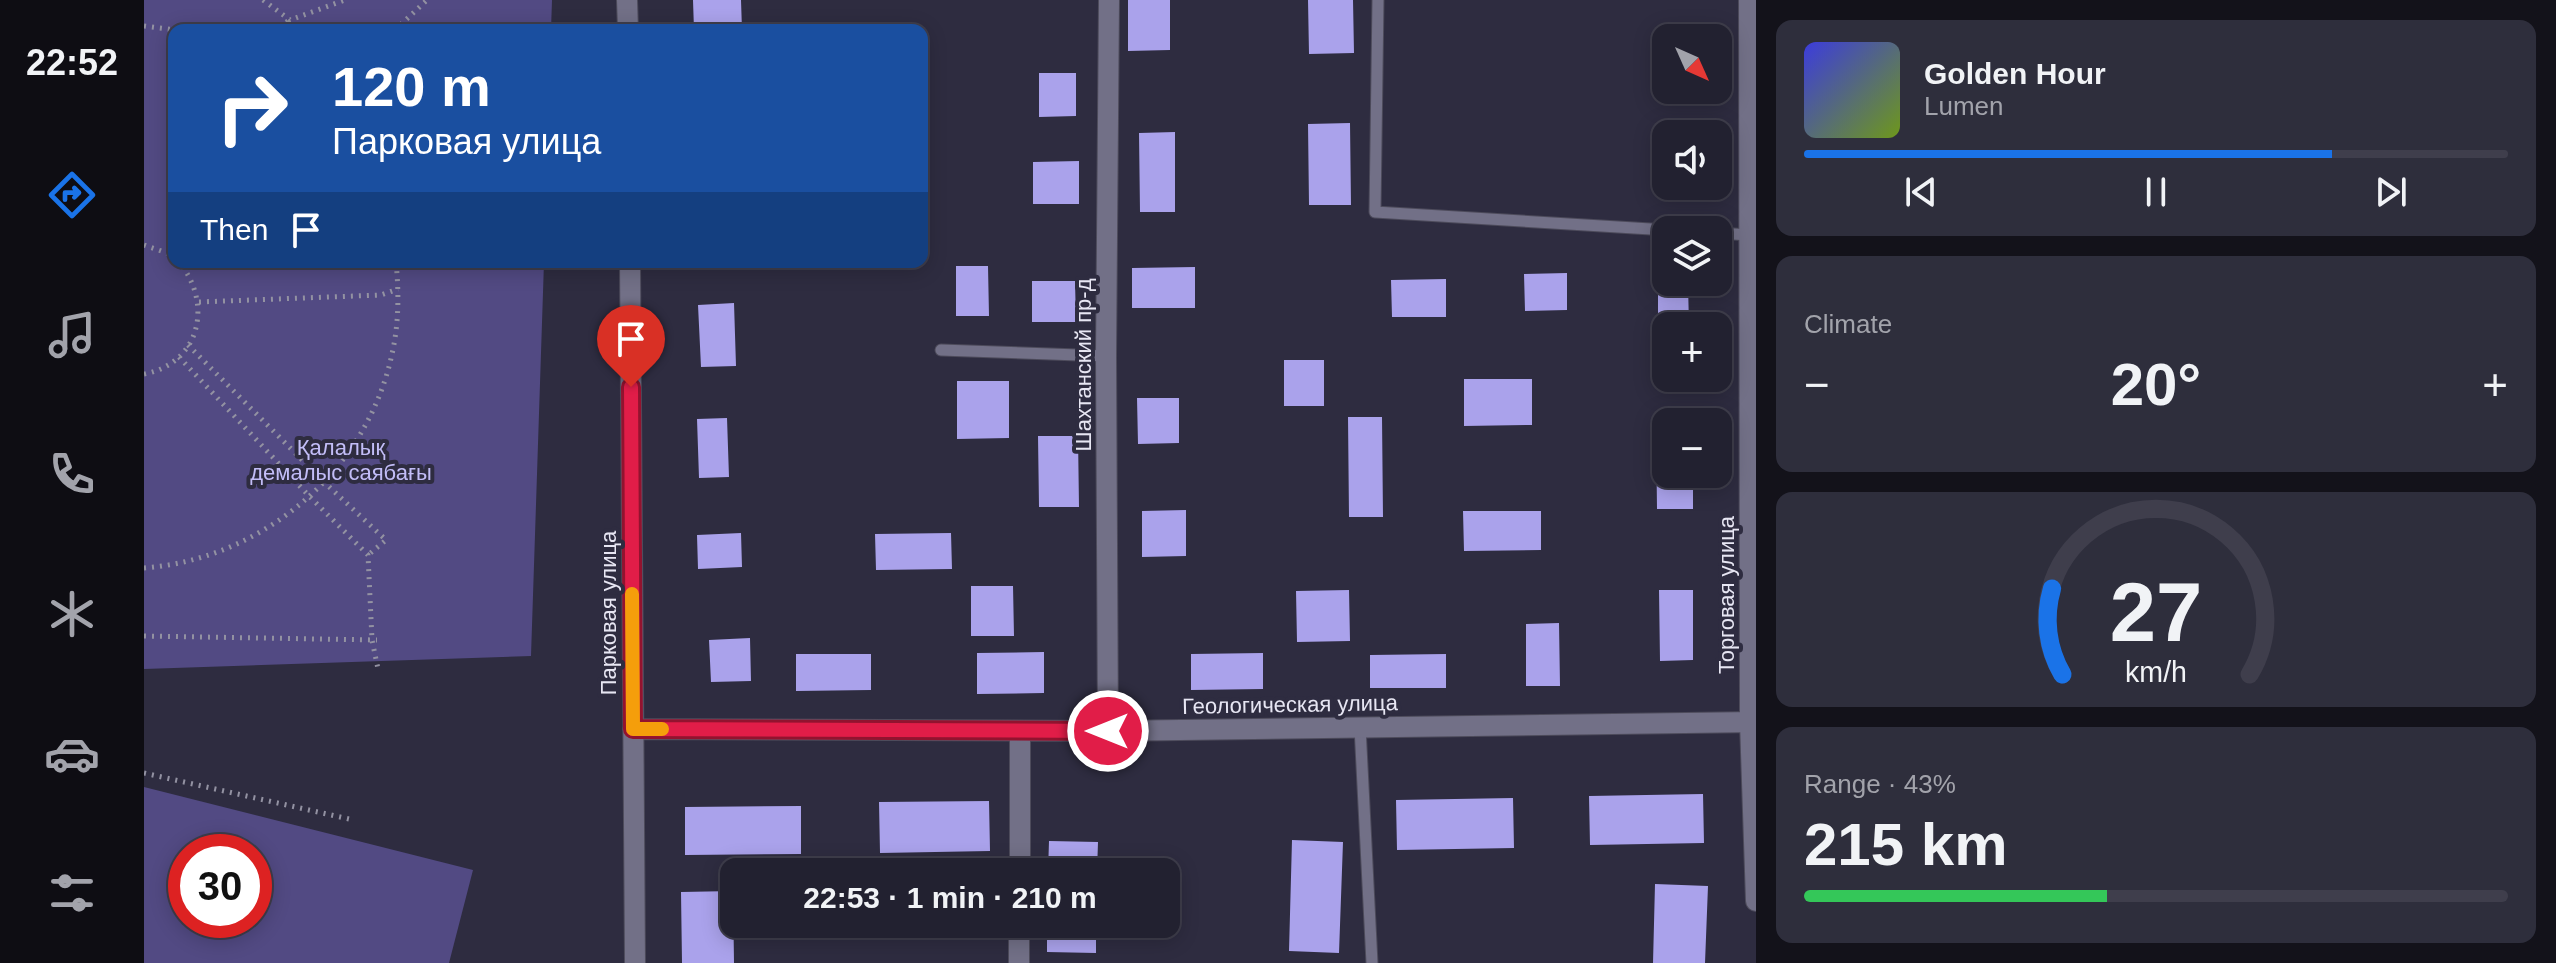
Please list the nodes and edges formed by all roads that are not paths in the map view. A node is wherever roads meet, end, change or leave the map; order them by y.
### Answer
1 (627, 0) edge
2 (1109, 0) edge
3 (1378, 0) edge
4 (1749, 0) edge
5 (628, 24) edge
6 (1652, 229) edge
7 (1732, 234) edge
8 (1749, 235) junction
9 (630, 268) edge
10 (1752, 316) edge
11 (941, 350) dead end
12 (1106, 356) junction
13 (1753, 722) edge
14 (1360, 727) junction
15 (633, 729) junction
16 (1020, 731) junction
17 (1108, 731) junction
18 (1020, 858) edge
19 (1756, 901) edge
20 (1019, 938) edge
21 (635, 963) edge
22 (1019, 963) edge
23 (1372, 963) edge

1 - 5 street
2 - 12 street, Шахтанский пр-д
3 - 6 lane
4 - 8 street, Торговая улица
7 - 8 lane
8 - 10 street, Торговая улица
9 - 15 street, Парковая улица
10 - 13 street, Торговая улица
11 - 12 lane
12 - 17 street, Шахтанский пр-д
13 - 14 street, Геологическая улица
13 - 19 street, Торговая улица
14 - 17 street, Геологическая улица
14 - 23 lane
15 - 16 street, Геологическая улица
15 - 21 street, Парковая улица
16 - 17 street, Геологическая улица
16 - 18 street
20 - 22 street

